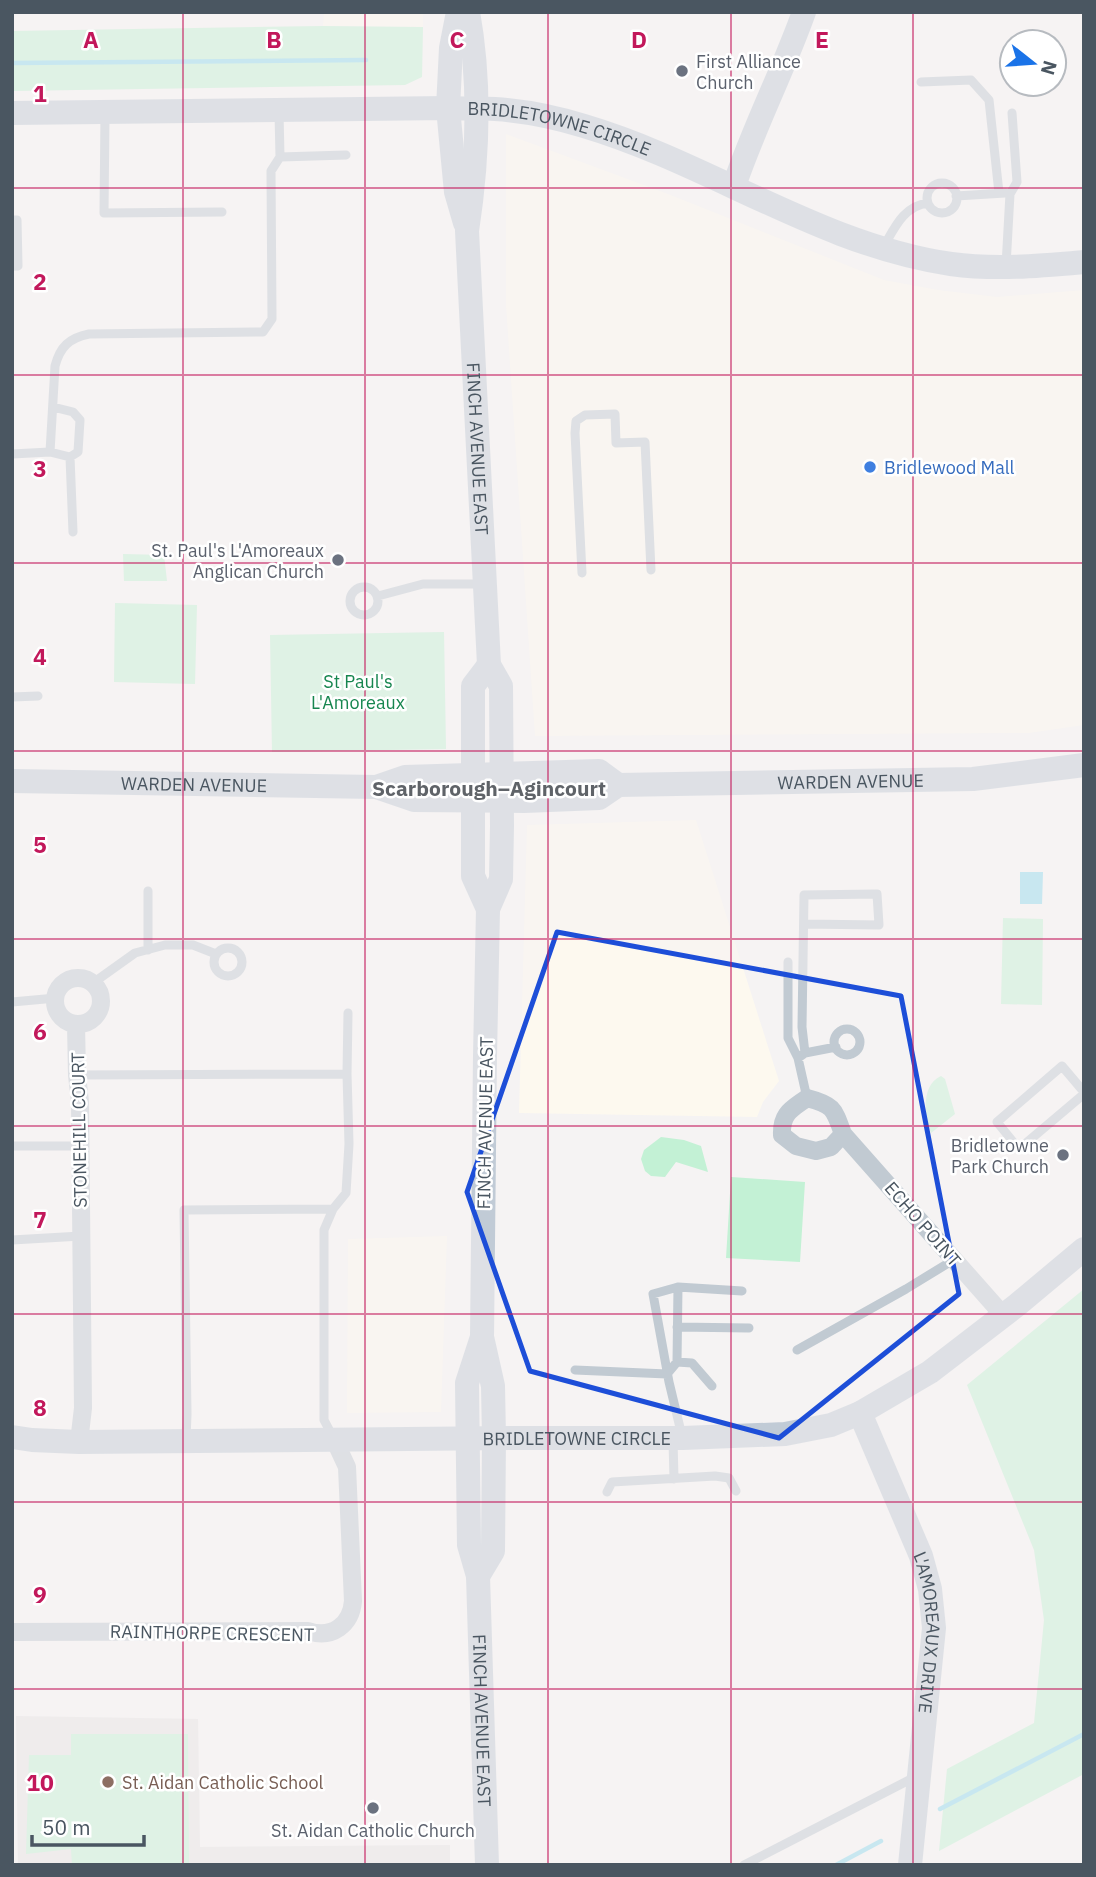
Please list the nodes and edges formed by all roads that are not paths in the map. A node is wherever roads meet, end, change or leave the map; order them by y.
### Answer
1 (458, 12) edge
2 (468, 12) edge
3 (804, 12) edge
4 (921, 82) dead end
5 (448, 108) junction
6 (476, 108) junction
7 (279, 110) junction
8 (105, 112) junction
9 (12, 113) edge
10 (1012, 113) dead end
11 (346, 155) dead end
12 (280, 157) junction
13 (734, 186) junction
14 (999, 193) junction
15 (1010, 194) junction
16 (956, 196) junction
17 (928, 203) junction
18 (222, 212) dead end
19 (12, 220) edge
20 (467, 231) junction
21 (883, 247) junction
22 (1084, 262) edge
23 (12, 266) edge
24 (1006, 268) junction
25 (53, 407) junction
26 (50, 452) junction
27 (12, 454) edge
28 (70, 457) junction
29 (73, 532) dead end
30 (651, 570) dead end
31 (582, 573) dead end
32 (485, 583) junction
33 (378, 596) dead end
34 (489, 665) junction
35 (38, 696) dead end
36 (12, 697) edge
37 (1084, 765) edge
38 (502, 775) junction
39 (12, 781) edge
40 (618, 785) junction
41 (474, 788) junction
42 (502, 800) junction
43 (148, 891) dead end
44 (488, 909) junction
45 (804, 924) junction
46 (148, 950) junction
47 (216, 954) dead end
48 (788, 962) dead end
49 (93, 983) junction
50 (55, 998) junction
51 (12, 1002) edge
52 (348, 1013) dead end
53 (76, 1024) junction
54 (836, 1047) dead end
55 (802, 1056) junction
56 (347, 1074) junction
57 (77, 1075) junction
58 (1084, 1093) edge
59 (807, 1097) junction
60 (844, 1134) junction
61 (12, 1146) edge
62 (80, 1146) junction
63 (333, 1209) junction
64 (81, 1236) junction
65 (12, 1240) edge
66 (1084, 1249) edge
67 (955, 1259) junction
68 (678, 1287) junction
69 (742, 1291) dead end
70 (1003, 1315) junction
71 (677, 1327) junction
72 (749, 1328) dead end
73 (482, 1337) junction
74 (797, 1350) dead end
75 (677, 1362) junction
76 (575, 1370) dead end
77 (667, 1374) junction
78 (712, 1386) dead end
79 (860, 1413) junction
80 (12, 1437) edge
81 (466, 1438) junction
82 (495, 1438) junction
83 (678, 1438) junction
84 (334, 1439) junction
85 (186, 1441) junction
86 (79, 1442) junction
87 (674, 1479) junction
88 (736, 1491) dead end
89 (607, 1492) dead end
90 (478, 1576) junction
91 (12, 1632) edge
92 (919, 1774) junction
93 (487, 1865) edge
94 (744, 1865) edge
95 (911, 1865) edge

1 - 5 main road, FINCH AVENUE EAST
2 - 6 main road, FINCH AVENUE EAST
3 - 13 main road
4 - 14 lane
5 - 6 main road, BRIDLETOWNE CIRCLE
5 - 7 main road, BRIDLETOWNE CIRCLE
5 - 20 main road, FINCH AVENUE EAST
6 - 13 main road, BRIDLETOWNE CIRCLE
6 - 20 main road, FINCH AVENUE EAST
7 - 8 main road, BRIDLETOWNE CIRCLE
7 - 12 lane
8 - 9 main road, BRIDLETOWNE CIRCLE
8 - 18 lane
10 - 15 lane
11 - 12 lane
12 - 25 lane
13 - 21 main road, BRIDLETOWNE CIRCLE
14 - 15 lane
14 - 16 lane
15 - 24 lane
16 - 17 lane
16 - 17 lane
17 - 21 lane
19 - 23 lane
20 - 32 main road, FINCH AVENUE EAST
21 - 24 main road, BRIDLETOWNE CIRCLE
22 - 24 main road, BRIDLETOWNE CIRCLE
25 - 26 lane
25 - 28 lane
26 - 27 lane
26 - 28 lane
28 - 29 lane
30 - 31 lane
32 - 33 lane
32 - 34 main road, FINCH AVENUE EAST
34 - 38 main road, FINCH AVENUE EAST
34 - 41 main road, FINCH AVENUE EAST
35 - 36 lane
37 - 40 main road, WARDEN AVENUE
38 - 40 main road, WARDEN AVENUE
38 - 41 main road, WARDEN AVENUE
38 - 42 main road, FINCH AVENUE EAST
39 - 41 main road, WARDEN AVENUE
40 - 42 main road, WARDEN AVENUE
41 - 42 main road, WARDEN AVENUE
41 - 44 main road, FINCH AVENUE EAST
42 - 44 main road, FINCH AVENUE EAST
43 - 46 lane
44 - 73 main road, FINCH AVENUE EAST
45 - 45 lane
45 - 55 lane
46 - 47 lane
46 - 49 lane
48 - 55 lane
49 - 50 street
49 - 53 street
50 - 51 lane
50 - 53 street
52 - 56 lane
53 - 57 street, STONEHILL COURT
54 - 55 lane
55 - 59 lane
56 - 57 lane
56 - 63 lane
57 - 62 street, STONEHILL COURT
58 - 58 lane
59 - 60 street, ECHO POINT
59 - 60 street
60 - 67 street, ECHO POINT
61 - 62 lane
62 - 64 street, STONEHILL COURT
63 - 84 lane
63 - 85 lane
64 - 65 lane
64 - 86 street, STONEHILL COURT
66 - 70 main road, BRIDLETOWNE CIRCLE
67 - 70 street, ECHO POINT
67 - 74 lane
68 - 69 lane
68 - 71 lane
68 - 77 lane
70 - 79 main road, BRIDLETOWNE CIRCLE
71 - 72 lane
71 - 75 lane
73 - 81 main road, FINCH AVENUE EAST
73 - 82 main road, FINCH AVENUE EAST
75 - 77 lane
75 - 78 lane
76 - 77 lane
77 - 83 lane
79 - 83 main road, BRIDLETOWNE CIRCLE
79 - 92 main road, L'AMOREAUX DRIVE
80 - 86 main road, BRIDLETOWNE CIRCLE
81 - 82 main road, BRIDLETOWNE CIRCLE
81 - 84 main road, BRIDLETOWNE CIRCLE
81 - 90 main road, FINCH AVENUE EAST
82 - 83 main road, BRIDLETOWNE CIRCLE
82 - 90 main road, FINCH AVENUE EAST
83 - 87 lane
84 - 85 main road, BRIDLETOWNE CIRCLE
84 - 91 street, RAINTHORPE CRESCENT
85 - 86 main road, BRIDLETOWNE CIRCLE
87 - 88 lane
87 - 89 lane
90 - 93 main road, FINCH AVENUE EAST
92 - 94 lane
92 - 95 main road, L'AMOREAUX DRIVE

